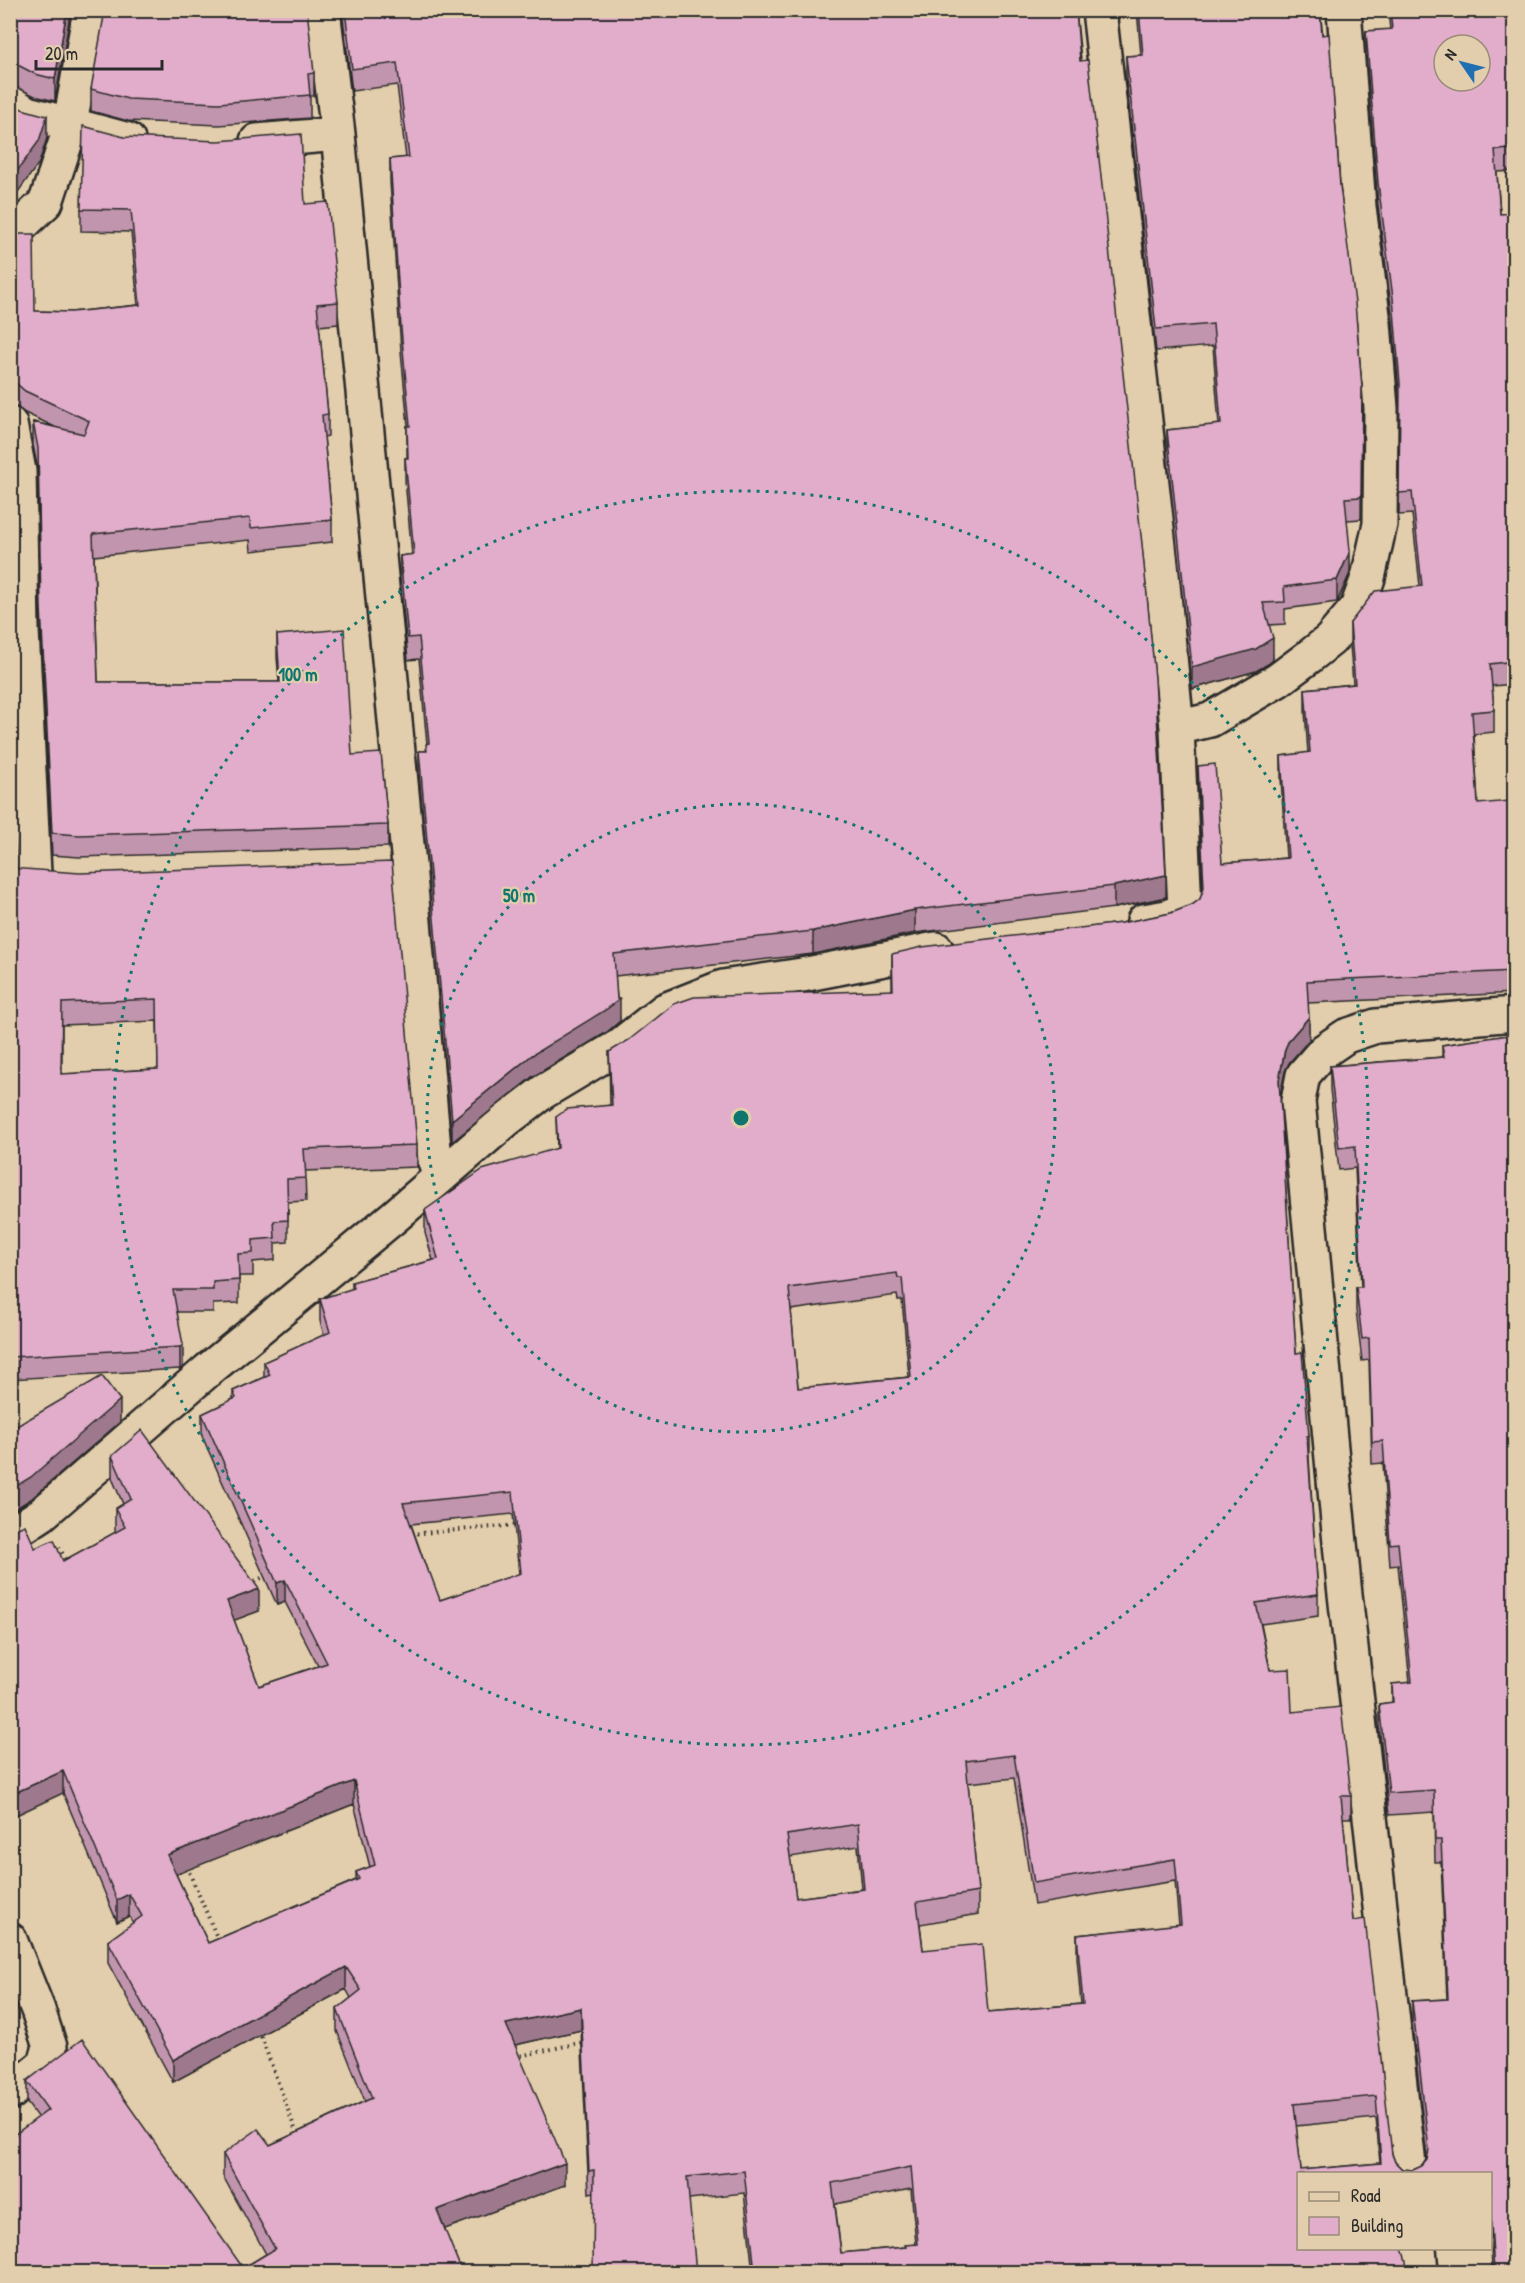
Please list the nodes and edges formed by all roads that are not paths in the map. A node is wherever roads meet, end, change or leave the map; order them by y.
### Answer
1 (90, 10) edge
2 (323, 10) edge
3 (1099, 10) edge
4 (1344, 10) edge
5 (10, 102) edge
6 (69, 126) junction
7 (338, 134) junction
8 (160, 141) edge
9 (230, 143) edge
10 (10, 236) edge
11 (10, 424) edge
12 (1177, 728) junction
13 (409, 865) junction
14 (374, 866) edge
15 (22, 872) edge
16 (68, 875) edge
17 (1117, 927) edge
18 (963, 945) edge
19 (1515, 1014) edge
20 (439, 1178) junction
21 (10, 1535) edge
22 (10, 1940) edge
23 (10, 2093) edge
24 (1410, 2172) edge
25 (1419, 2250) edge
26 (1421, 2272) edge

1 - 6 street
2 - 7 street
3 - 12 street
4 - 12 street
5 - 6 street
6 - 8 street
6 - 10 street
7 - 9 street
7 - 13 street
11 - 15 street
12 - 17 street
13 - 14 street
13 - 20 street
15 - 16 street
18 - 20 street
19 - 24 street
20 - 21 street
22 - 23 street
25 - 26 street

